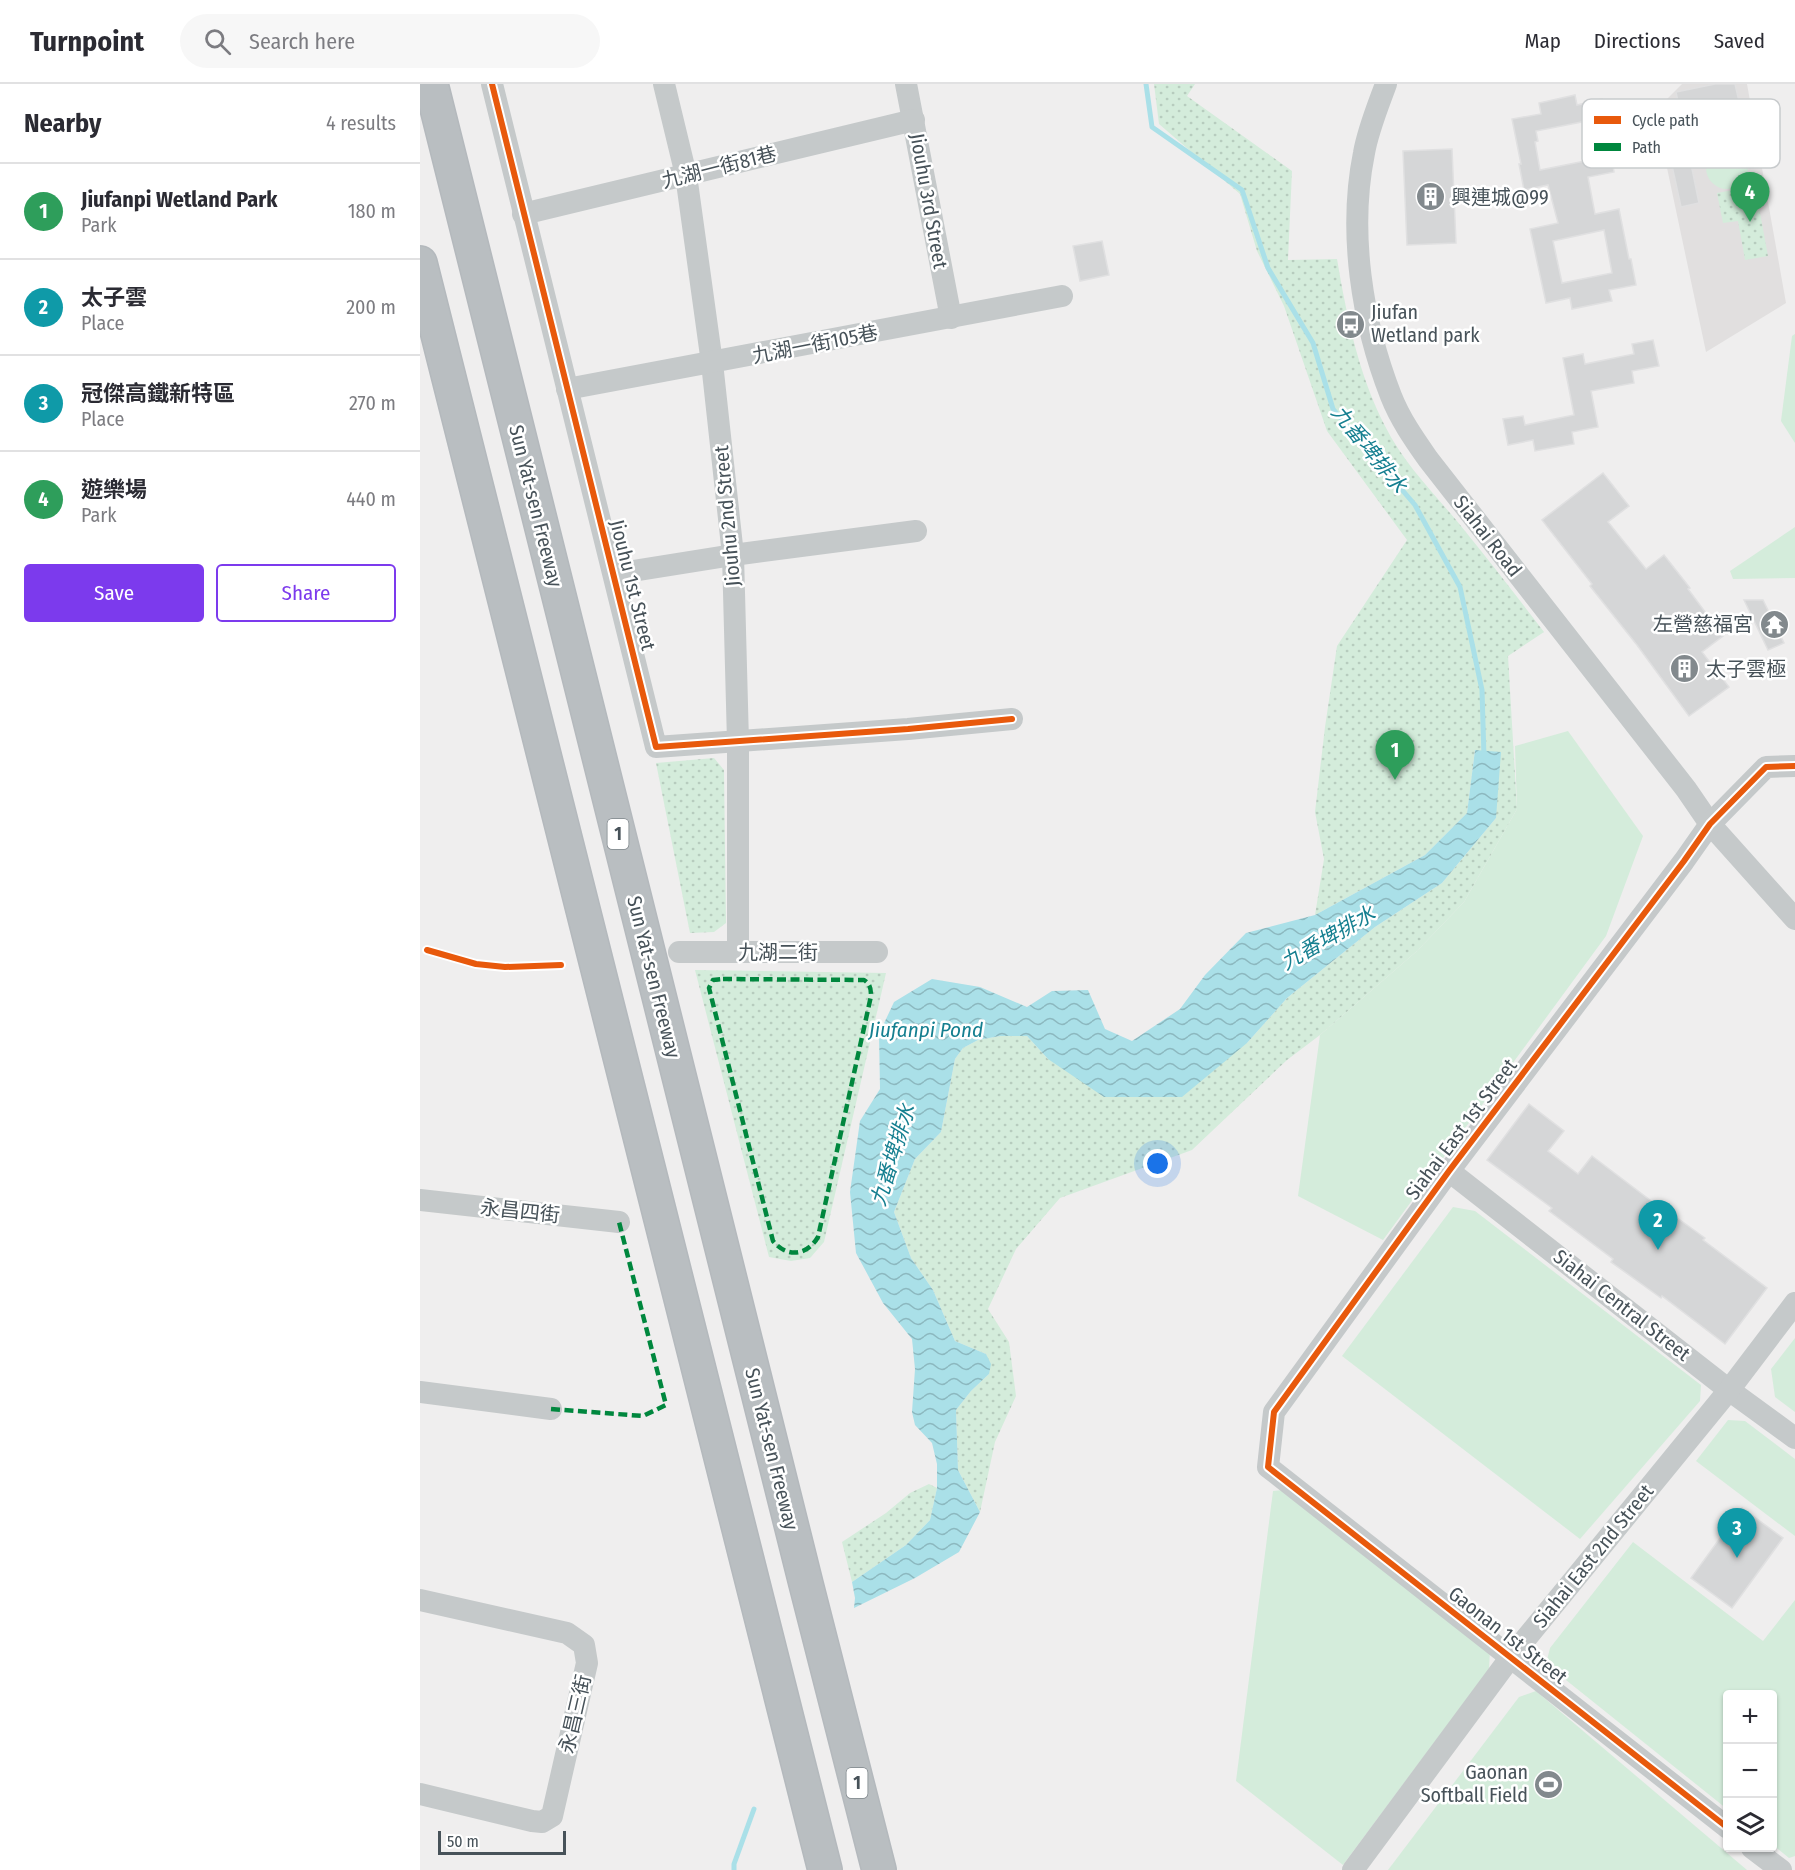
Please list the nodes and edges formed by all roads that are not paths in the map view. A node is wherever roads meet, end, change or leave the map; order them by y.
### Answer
1 (431, 84) edge
2 (492, 84) edge
3 (664, 84) edge
4 (906, 84) edge
5 (1386, 84) edge
6 (914, 120) junction
7 (686, 175) junction
8 (523, 214) junction
9 (420, 263) edge
10 (1062, 296) dead end
11 (951, 318) junction
12 (712, 363) junction
13 (567, 389) junction
14 (916, 531) dead end
15 (733, 555) junction
16 (614, 574) junction
17 (1012, 719) dead end
18 (738, 742) junction
19 (1795, 766) edge
20 (1710, 824) junction
21 (1795, 920) edge
22 (679, 952) dead end
23 (738, 952) junction
24 (877, 952) dead end
25 (1449, 1171) junction
26 (420, 1200) edge
27 (619, 1222) dead end
28 (1795, 1303) edge
29 (1729, 1390) junction
30 (420, 1392) edge
31 (552, 1409) dead end
32 (1795, 1438) edge
33 (1268, 1467) joint
34 (420, 1600) edge
35 (1510, 1658) junction
36 (420, 1794) edge
37 (1723, 1824) edge
38 (1757, 1852) edge
39 (825, 1870) edge
40 (879, 1870) edge
41 (1353, 1870) edge
42 (1781, 1870) edge

1 - 40 highway, Sun Yat-sen Freeway / 1
2 - 8 street, Jiouhu 1st Street
3 - 7 street, Jiouhu 2nd Street
4 - 6 street, Jiouhu 3rd Street
5 - 20 street, Siahai Road
6 - 7 street, 九湖一街81巷
6 - 11 street, Jiouhu 3rd Street
7 - 8 street, 九湖一街81巷
7 - 12 street, Jiouhu 2nd Street
8 - 13 street, Jiouhu 1st Street
9 - 39 highway
10 - 11 street, 九湖一街105巷
11 - 12 street, 九湖一街105巷
12 - 13 street, 九湖一街105巷
12 - 15 street, Jiouhu 2nd Street
13 - 16 street, Jiouhu 1st Street
14 - 15 street
15 - 16 street
15 - 18 street, Jiouhu 2nd Street
16 - 18 street, Jiouhu 1st Street
17 - 18 street, Jiouhu 1st Street
18 - 23 street, Jiouhu 2nd Street
19 - 20 street, Siahai East 1st Street
20 - 21 street, Siahai Road
20 - 25 street, Siahai East 1st Street
22 - 23 street, 九湖二街
23 - 24 street, 九湖二街
25 - 29 street, Siahai Central Street
25 - 33 street, Siahai East 1st Street
26 - 27 street, 永昌四街
28 - 29 street, Siahai East 2nd Street
29 - 32 street, Siahai Central Street
29 - 35 street, Siahai East 2nd Street
30 - 31 street
33 - 35 street, Gaonan 1st Street
34 - 36 street, 永昌三街
35 - 37 street, Gaonan 1st Street
35 - 41 street, Siahai East 2nd Street
38 - 42 street

